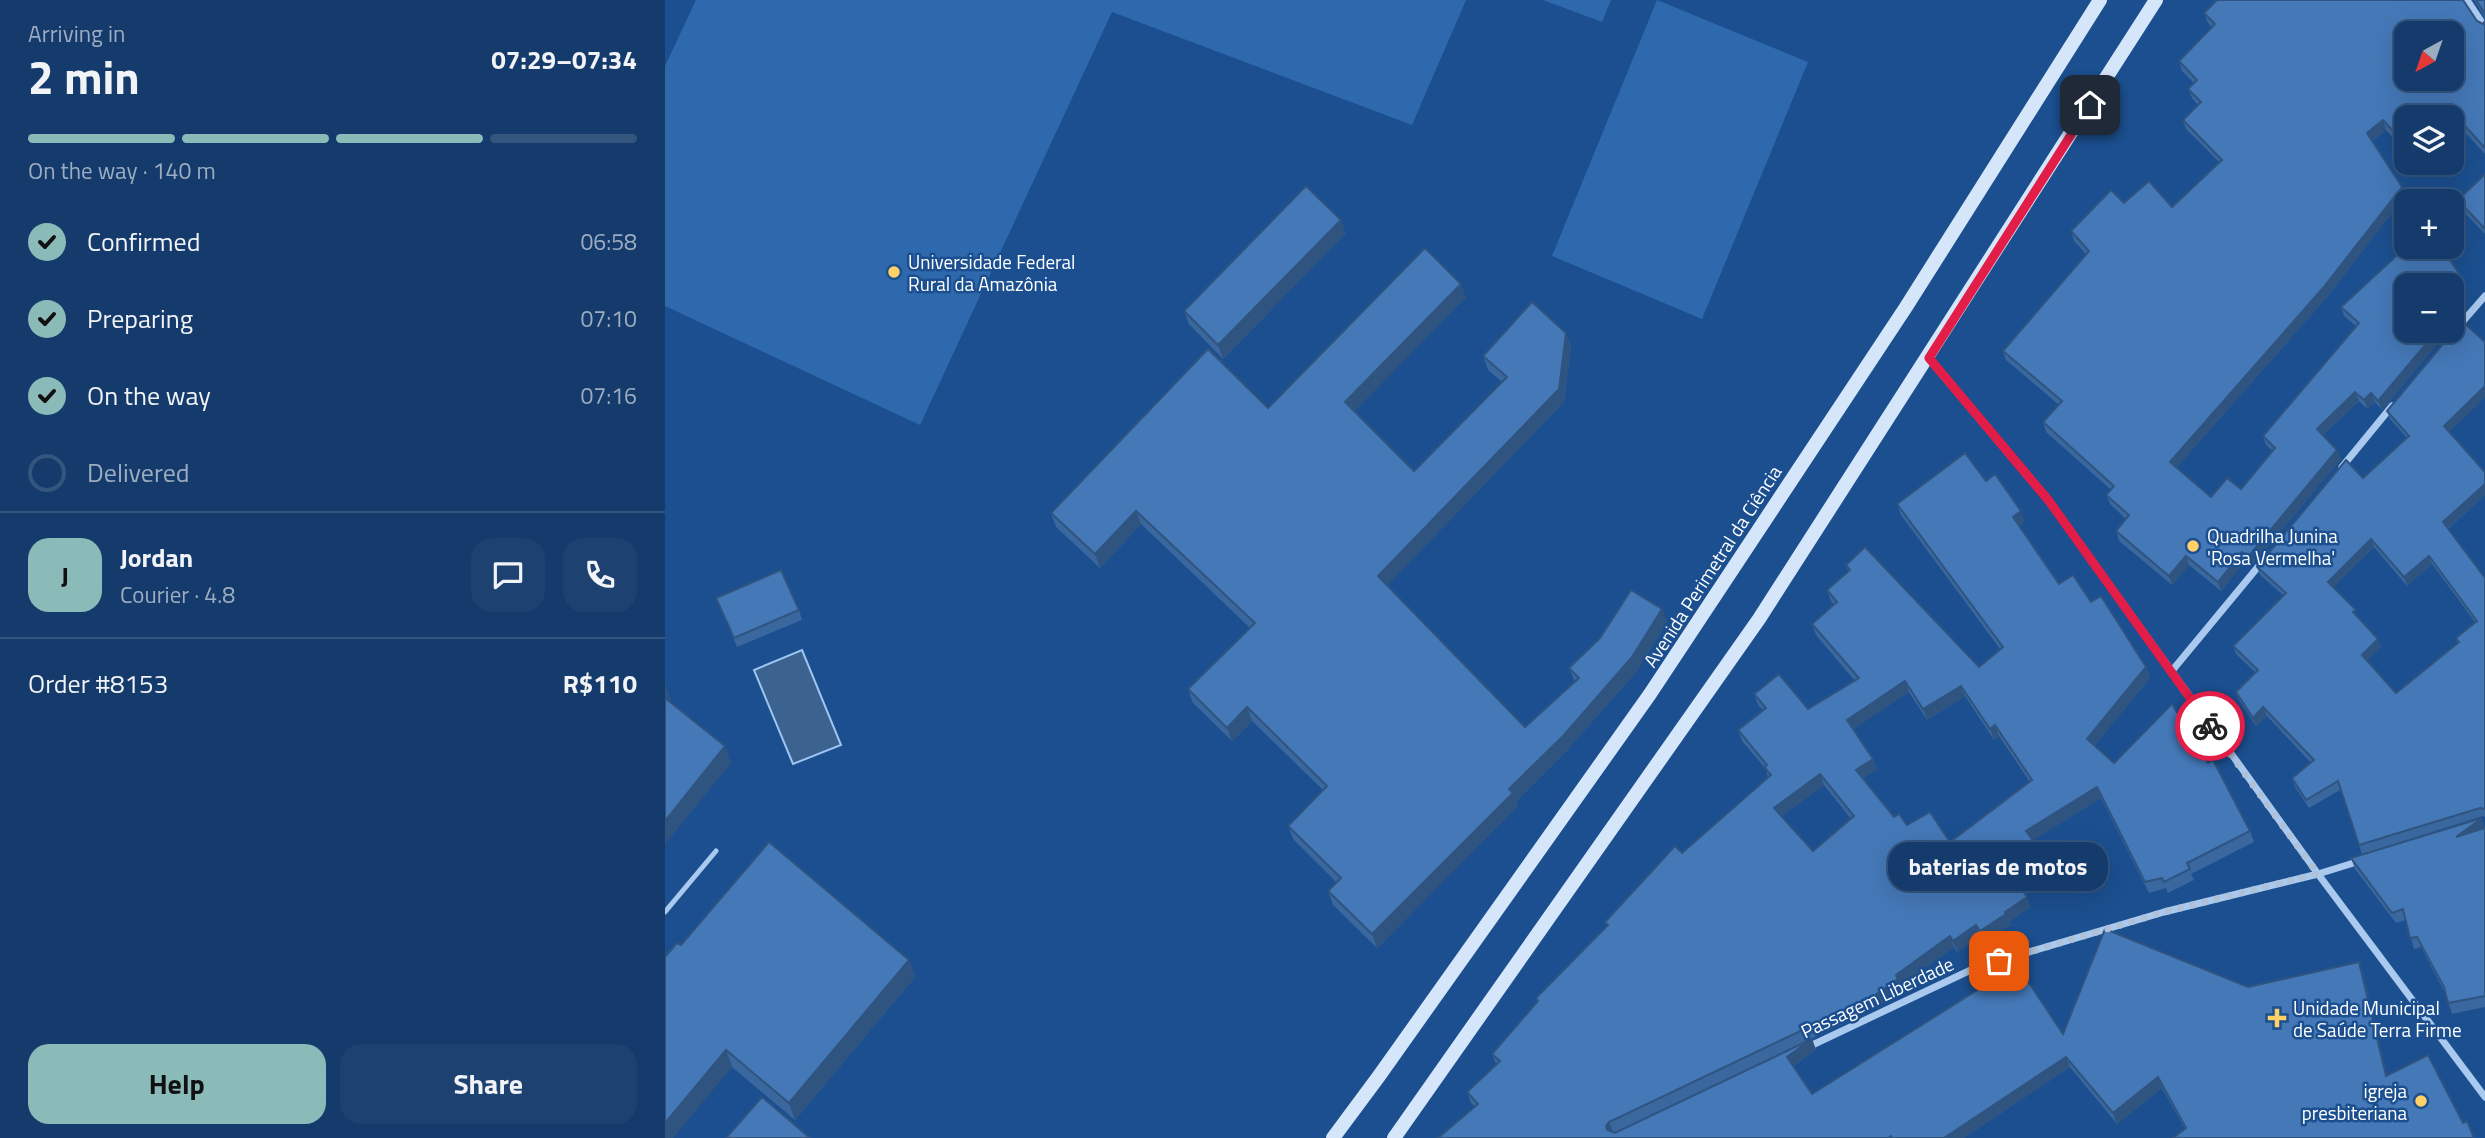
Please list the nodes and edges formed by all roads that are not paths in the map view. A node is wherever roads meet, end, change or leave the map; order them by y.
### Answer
1 (2100, 0) edge
2 (2156, 0) edge
3 (2467, 0) edge
4 (2485, 27) edge
5 (2485, 296) edge
6 (2464, 321) edge
7 (1929, 358) junction
8 (2398, 400) edge
9 (2337, 473) edge
10 (2267, 557) edge
11 (2171, 672) junction
12 (716, 851) dead end
13 (2369, 858) edge
14 (2318, 874) junction
15 (665, 912) edge
16 (1801, 1050) edge
17 (2485, 1097) edge
18 (1333, 1138) edge
19 (1394, 1138) edge

1 - 18 main road, Avenida Perimetral da Ciência
2 - 7 main road
3 - 4 street
5 - 6 street
7 - 11 street
7 - 19 main road
8 - 9 street
10 - 11 street
11 - 14 street
12 - 15 lane
13 - 14 street, Passagem Liberdade
14 - 16 street, Passagem Liberdade
14 - 17 street

